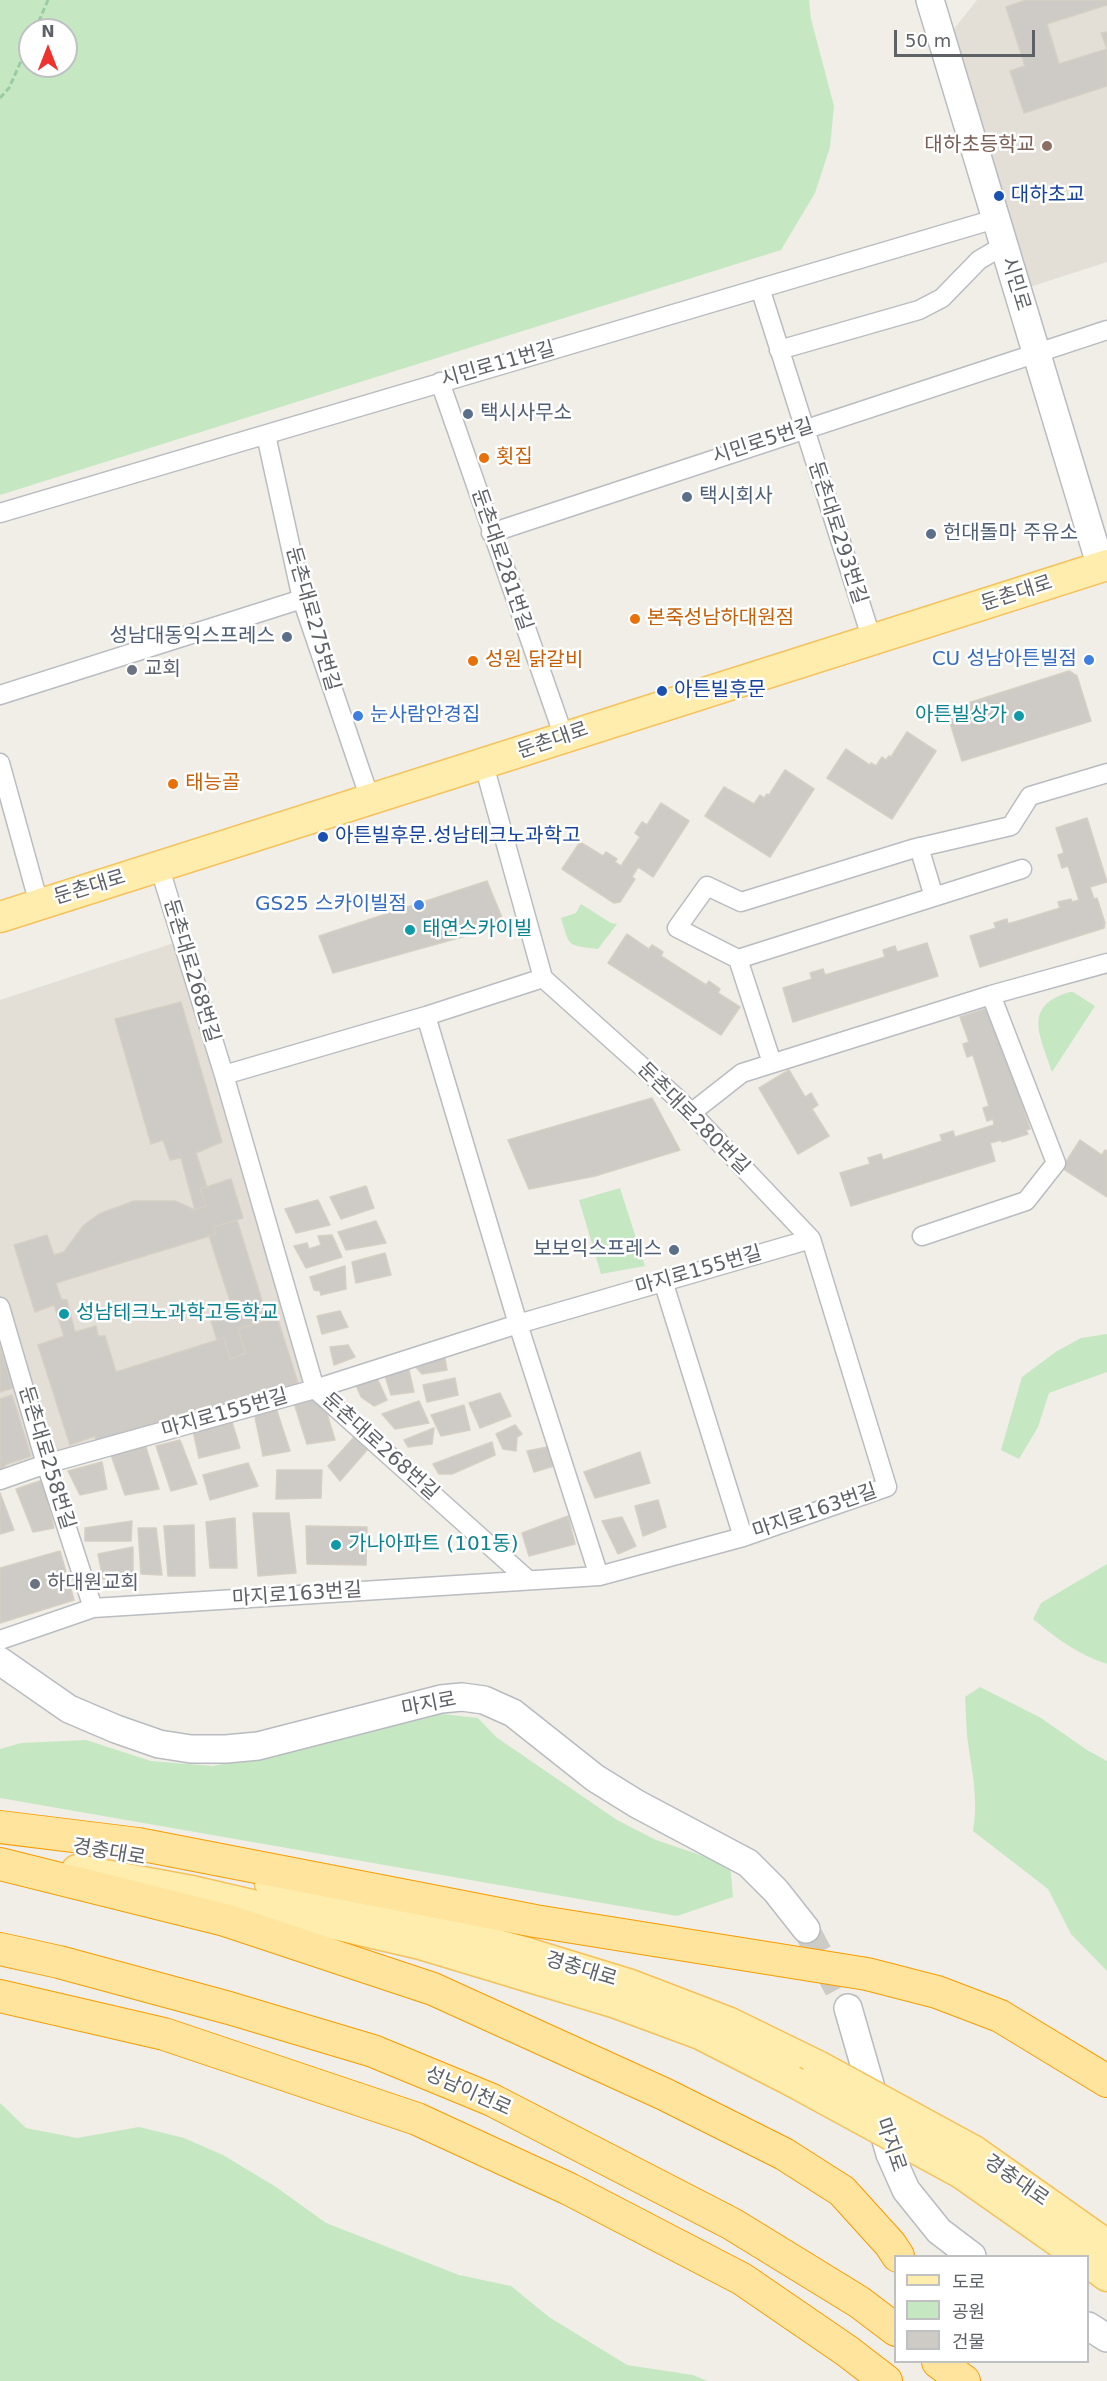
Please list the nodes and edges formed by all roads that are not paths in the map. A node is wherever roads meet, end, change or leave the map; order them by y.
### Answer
1 (930, 0) edge
2 (995, 219) junction
3 (1003, 246) junction
4 (759, 288) junction
5 (1107, 330) edge
6 (779, 350) junction
7 (1035, 353) junction
8 (440, 382) junction
9 (804, 429) junction
10 (266, 435) junction
11 (0, 513) edge
12 (491, 533) junction
13 (1104, 566) edge
14 (302, 599) junction
15 (872, 640) junction
16 (0, 695) edge
17 (564, 737) junction
18 (0, 763) edge
19 (484, 765) junction
20 (1107, 773) edge
21 (370, 800) junction
22 (919, 847) junction
23 (159, 867) junction
24 (1022, 869) dead end
25 (934, 897) junction
26 (39, 904) junction
27 (0, 917) edge
28 (738, 959) junction
29 (1107, 963) edge
30 (543, 978) junction
31 (991, 996) junction
32 (426, 1016) junction
33 (772, 1064) junction
34 (224, 1075) junction
35 (691, 1113) junction
36 (922, 1236) dead end
37 (812, 1239) junction
38 (663, 1281) junction
39 (0, 1308) edge
40 (518, 1324) junction
41 (315, 1389) junction
42 (46, 1464) junction
43 (0, 1479) edge
44 (887, 1487) joint
45 (743, 1537) junction
46 (599, 1576) junction
47 (527, 1579) junction
48 (93, 1608) junction
49 (0, 1640) edge
50 (0, 1661) edge
51 (0, 1827) edge
52 (0, 1833) edge
53 (0, 1856) edge
54 (0, 1864) edge
55 (806, 1929) tunnel mouth
56 (0, 1950) edge
57 (0, 1996) edge
58 (848, 2008) tunnel mouth
59 (1107, 2081) edge
60 (967, 2162) junction
61 (1107, 2245) edge
62 (897, 2255) edge
63 (971, 2255) edge
64 (1078, 2255) edge
65 (1089, 2263) edge
66 (1107, 2276) edge
67 (1089, 2327) edge
68 (894, 2328) edge
69 (1107, 2338) edge
70 (941, 2363) edge
71 (886, 2381) edge
72 (964, 2381) edge

1 - 2 main road, 시민로
2 - 3 main road, 시민로
2 - 4 street, 시민로11번길
3 - 6 street
3 - 7 main road, 시민로
4 - 6 street, 둔촌대로293번길
4 - 8 street, 시민로11번길
5 - 7 street, 시민로5번길
6 - 9 street, 둔촌대로293번길
7 - 9 street, 시민로5번길
7 - 13 main road, 시민로
8 - 10 street, 시민로11번길
8 - 12 street, 둔촌대로281번길
9 - 12 street, 시민로5번길
9 - 15 street, 둔촌대로293번길
10 - 11 street, 시민로11번길
10 - 14 street, 둔촌대로275번길
12 - 17 street, 둔촌대로281번길
13 - 15 main road, 둔촌대로
14 - 16 street
14 - 21 street, 둔촌대로275번길
15 - 17 main road, 둔촌대로
17 - 19 main road, 둔촌대로
18 - 26 street
19 - 21 main road, 둔촌대로
19 - 30 street
20 - 22 street
21 - 23 main road, 둔촌대로
22 - 25 street
22 - 28 street
23 - 26 main road, 둔촌대로
23 - 34 street, 둔촌대로268번길
24 - 25 street
25 - 28 street
26 - 27 main road, 둔촌대로
28 - 33 street
29 - 31 street
30 - 32 street
30 - 35 street, 둔촌대로280번길
31 - 33 street
31 - 36 street
32 - 34 street
32 - 40 street
33 - 35 street
34 - 41 street, 둔촌대로268번길
35 - 37 street, 둔촌대로280번길
37 - 38 street, 마지로155번길
37 - 44 street, 둔촌대로280번길
38 - 40 street, 마지로155번길
38 - 45 street, 마지로163번길
39 - 42 street, 둔촌대로258번길
40 - 41 street, 마지로155번길
40 - 46 street
41 - 42 street, 마지로155번길
41 - 47 street, 둔촌대로268번길
42 - 43 street, 마지로155번길
42 - 48 street, 둔촌대로258번길
44 - 45 street, 마지로163번길
45 - 46 street, 마지로163번길
46 - 47 street, 마지로163번길
47 - 48 street, 마지로163번길
48 - 49 street, 마지로163번길
50 - 55 main road, 마지로
51 - 59 highway
52 - 60 main road, 경충대로, bridge
53 - 60 main road, 경충대로, bridge
54 - 62 highway
56 - 68 highway, 성남이천로
57 - 71 highway
58 - 63 main road, 마지로
60 - 61 main road, 경충대로
60 - 64 main road, 경충대로
65 - 66 main road
67 - 69 main road
70 - 72 highway

